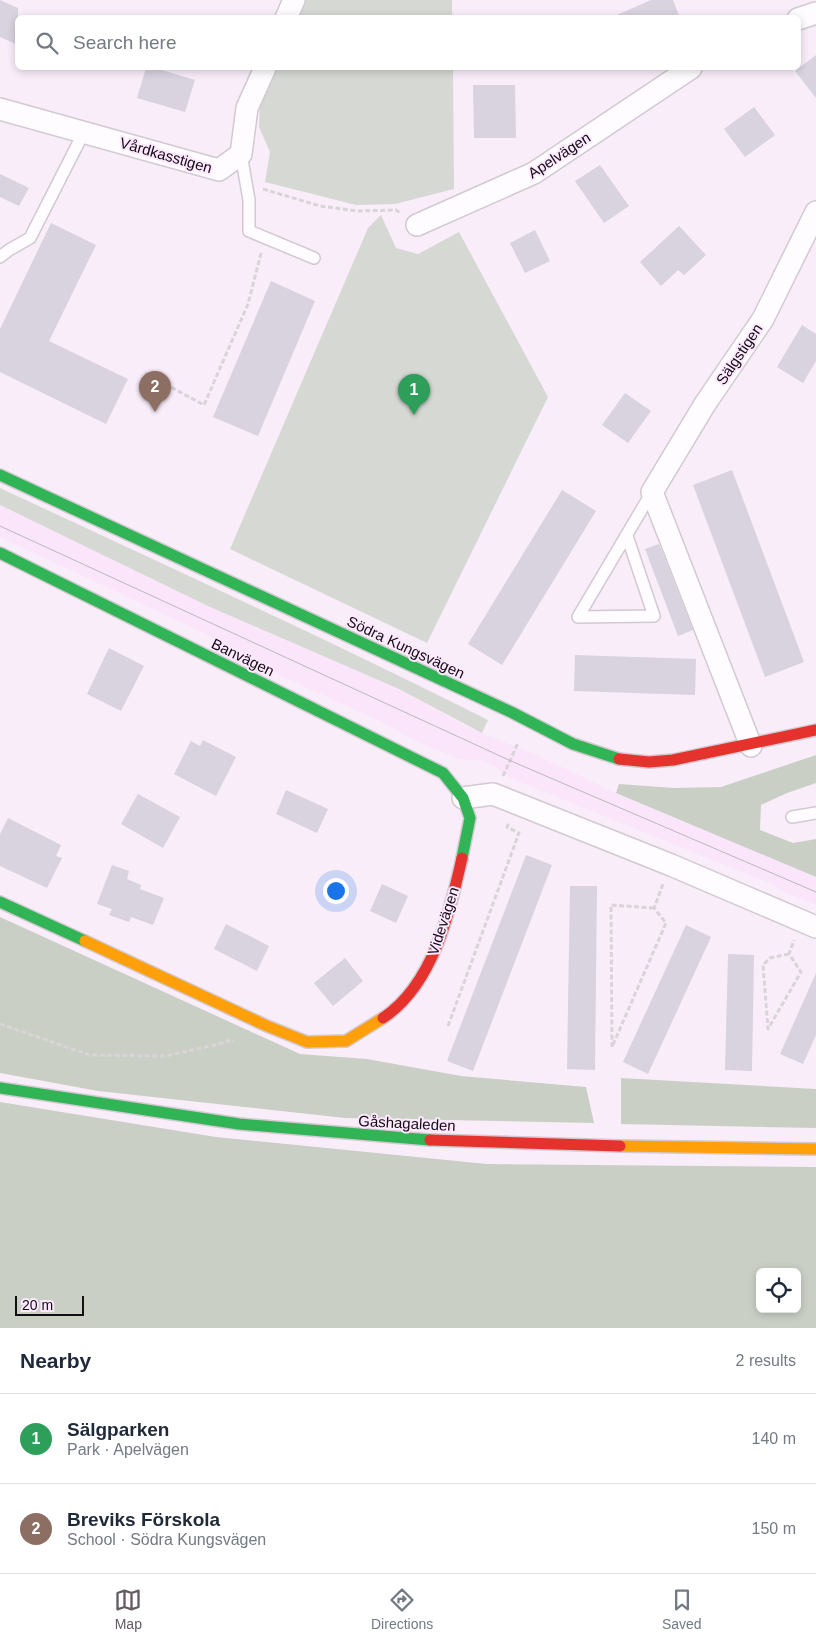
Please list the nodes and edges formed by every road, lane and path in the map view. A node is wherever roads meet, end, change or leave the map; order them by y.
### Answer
1 (294, 0) edge
2 (816, 13) edge
3 (287, 15) edge
4 (801, 18) edge
5 (264, 70) edge
6 (688, 70) edge
7 (0, 109) edge
8 (84, 132) junction
9 (241, 154) junction
10 (816, 212) edge
11 (417, 225) joint
12 (265, 238) junction
13 (0, 257) edge
14 (314, 258) dead end
15 (145, 373) dead end
16 (0, 475) edge
17 (652, 492) junction
18 (627, 536) junction
19 (0, 553) edge
20 (816, 730) edge
21 (511, 740) dead end
22 (751, 746) junction
23 (493, 794) junction
24 (464, 798) junction
25 (516, 803) junction
26 (816, 813) edge
27 (792, 817) dead end
28 (671, 865) junction
29 (0, 902) edge
30 (654, 908) junction
31 (809, 924) edge
32 (788, 954) junction
33 (0, 1024) edge
34 (448, 1026) dead end
35 (239, 1043) dead end
36 (0, 1088) edge
37 (816, 1149) edge

1 - 3 street
2 - 4 street
5 - 9 street
6 - 11 street, Apelvägen
7 - 8 street, Vårdkasstigen
8 - 9 street, Vårdkasstigen
8 - 13 lane
9 - 11 path
9 - 12 lane
10 - 17 street, Sälgstigen
12 - 14 lane
12 - 15 path
16 - 22 street, Södra Kungsvägen
17 - 18 lane, Sälgstigen
17 - 22 street
18 - 18 lane, Sälgstigen
19 - 24 street, Banvägen
20 - 22 street, Södra Kungsvägen
21 - 23 path
23 - 24 street
23 - 25 street
24 - 29 street, Videvägen
25 - 28 street
25 - 34 path
26 - 27 lane
28 - 30 path
28 - 31 street
30 - 30 path
31 - 32 path
32 - 32 path
33 - 35 path
36 - 37 street, Gåshagaleden

